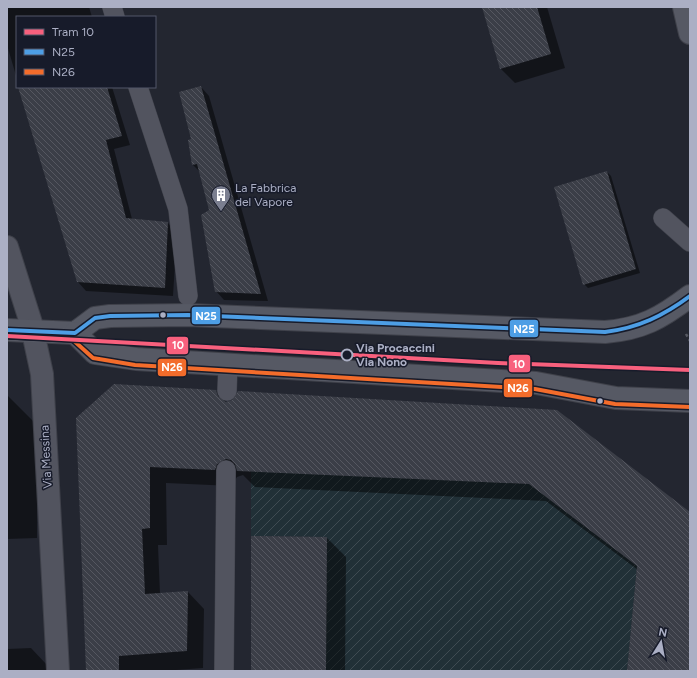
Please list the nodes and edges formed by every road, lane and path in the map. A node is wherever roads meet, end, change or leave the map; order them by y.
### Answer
1 (684, 9) edge
2 (690, 33) edge
3 (138, 88) edge
4 (663, 218) dead end
5 (690, 242) edge
6 (7, 247) edge
7 (188, 296) dead end
8 (690, 296) edge
9 (7, 330) edge
10 (32, 332) junction
11 (75, 333) junction
12 (228, 365) junction
13 (227, 391) dead end
14 (690, 401) edge
15 (226, 470) dead end
16 (58, 671) edge
17 (224, 671) edge

1 - 2 street
3 - 7 lane
4 - 5 lane
6 - 10 street, Via Messina
8 - 11 street
9 - 10 street
10 - 11 street
10 - 16 street, Via Messina
11 - 12 street
12 - 13 lane
12 - 14 street
15 - 17 lane

